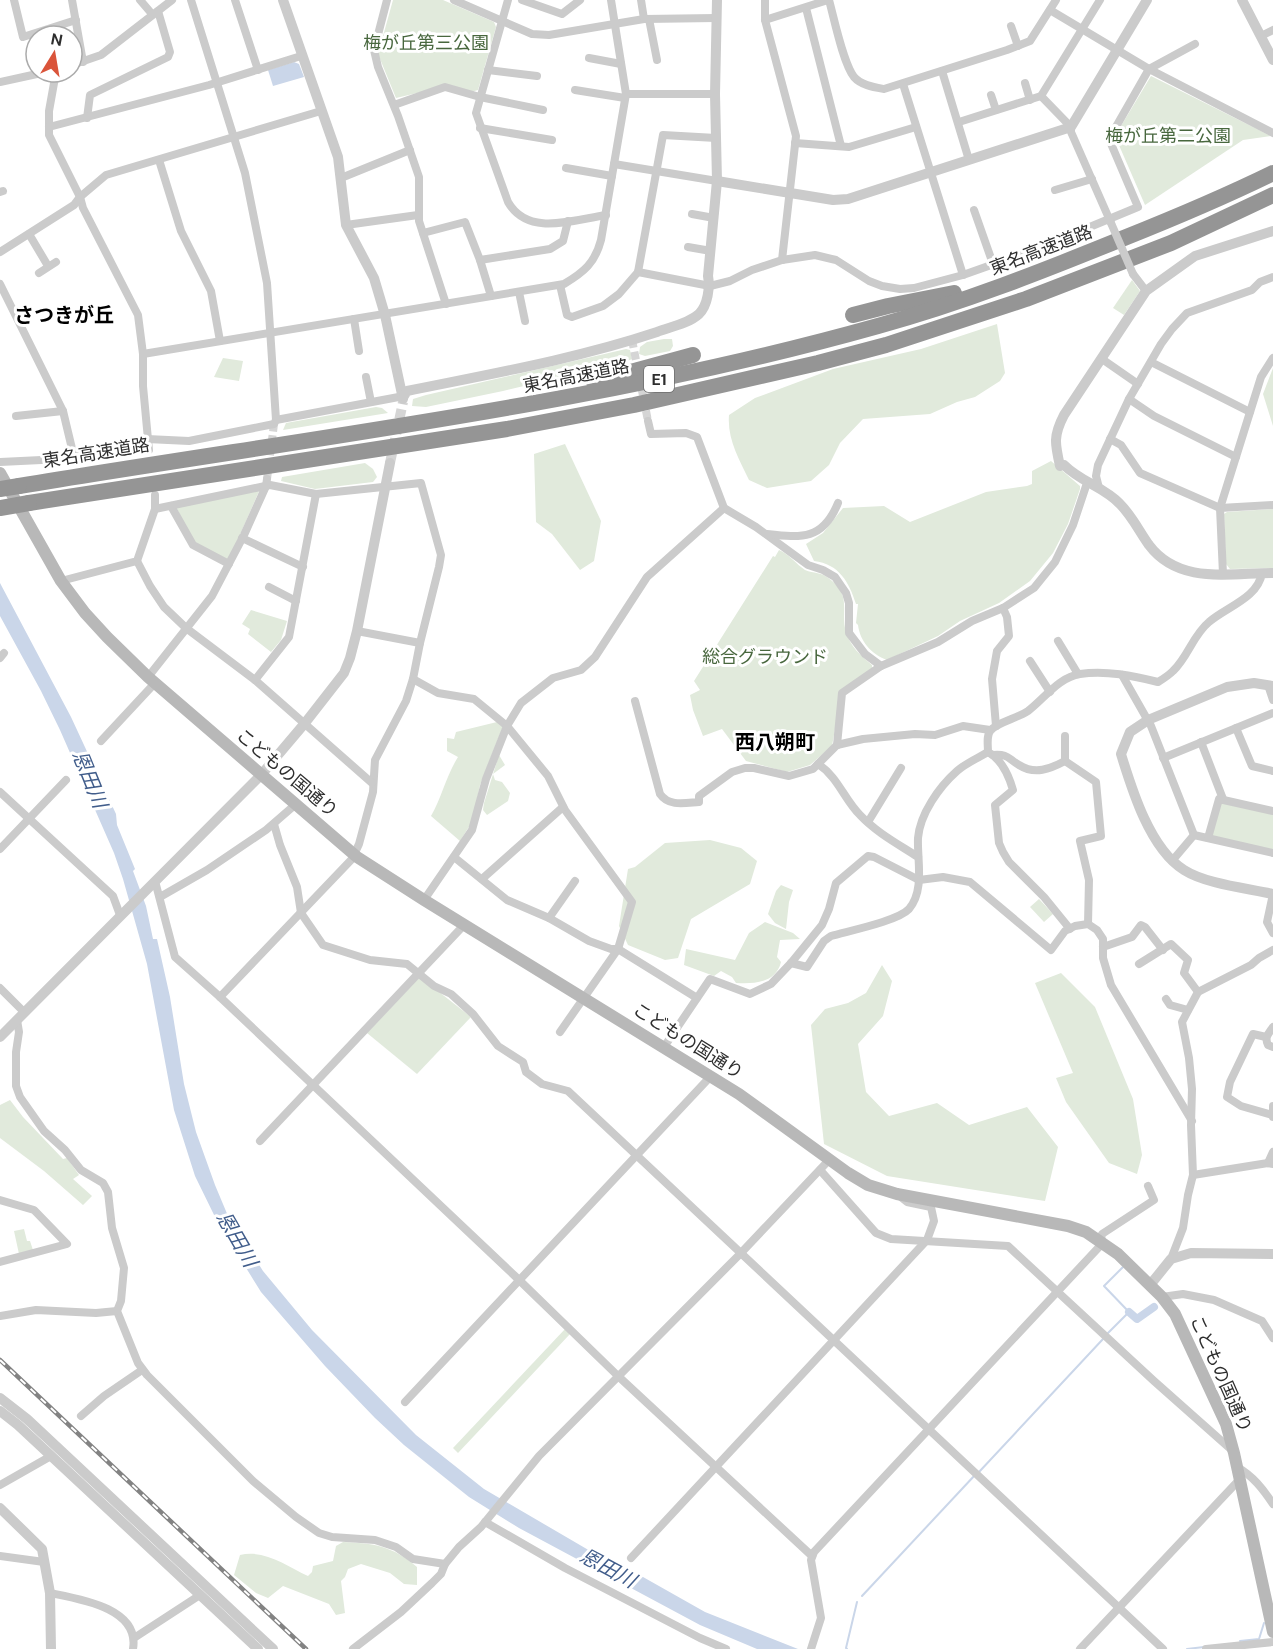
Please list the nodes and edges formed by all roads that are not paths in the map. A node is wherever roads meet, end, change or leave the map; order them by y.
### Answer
1 (14, 0) edge
2 (72, 0) edge
3 (140, 0) edge
4 (172, 0) edge
5 (191, 0) edge
6 (235, 0) edge
7 (283, 0) edge
8 (387, 0) edge
9 (454, 0) edge
10 (508, 0) edge
11 (522, 0) edge
12 (580, 0) edge
13 (611, 0) edge
14 (641, 0) edge
15 (717, 0) edge
16 (765, 0) edge
17 (828, 0) edge
18 (1056, 0) edge
19 (1100, 0) edge
20 (1148, 0) edge
21 (1242, 0) edge
22 (806, 8) junction
23 (1050, 10) junction
24 (155, 13) junction
25 (717, 18) junction
26 (647, 19) junction
27 (76, 20) junction
28 (765, 20) junction
29 (502, 21) junction
30 (77, 24) edge
31 (616, 25) junction
32 (1011, 26) dead end
33 (1083, 29) junction
34 (1273, 30) edge
35 (1261, 36) junction
36 (1195, 44) dead end
37 (1018, 46) junction
38 (1117, 50) junction
39 (301, 56) junction
40 (589, 58) dead end
41 (657, 60) dead end
42 (1273, 60) edge
43 (84, 62) edge
44 (621, 64) junction
45 (1149, 69) junction
46 (258, 70) junction
47 (488, 70) junction
48 (942, 71) junction
49 (537, 76) dead end
50 (24, 77) edge
51 (0, 82) edge
52 (216, 82) junction
53 (1025, 83) dead end
54 (54, 84) edge
55 (903, 84) junction
56 (575, 90) dead end
57 (716, 94) junction
58 (990, 94) dead end
59 (626, 96) junction
60 (1041, 96) junction
61 (480, 97) junction
62 (1030, 100) junction
63 (394, 105) junction
64 (543, 110) dead end
65 (996, 110) junction
66 (321, 111) junction
67 (87, 118) junction
68 (958, 122) junction
69 (49, 127) junction
70 (916, 127) junction
71 (1071, 127) junction
72 (480, 128) junction
73 (1273, 133) edge
74 (233, 136) junction
75 (716, 138) junction
76 (552, 140) dead end
77 (795, 143) junction
78 (841, 146) junction
79 (410, 150) junction
80 (159, 160) junction
81 (969, 160) junction
82 (614, 164) junction
83 (566, 168) dead end
84 (656, 171) junction
85 (930, 173) junction
86 (1273, 173) edge
87 (612, 176) junction
88 (341, 178) junction
89 (1092, 179) junction
90 (717, 181) junction
91 (1055, 190) dead end
92 (789, 194) junction
93 (1273, 195) edge
94 (80, 197) junction
95 (1273, 202) edge
96 (974, 210) dead end
97 (692, 214) dead end
98 (418, 215) junction
99 (606, 215) junction
100 (714, 218) junction
101 (1110, 220) junction
102 (568, 221) junction
103 (346, 225) junction
104 (1273, 231) edge
105 (29, 234) junction
106 (423, 234) junction
107 (1124, 238) junction
108 (1171, 243) junction
109 (688, 247) dead end
110 (0, 252) edge
111 (711, 252) junction
112 (480, 260) junction
113 (782, 260) junction
114 (993, 264) junction
115 (638, 272) junction
116 (39, 273) dead end
117 (963, 275) junction
118 (1273, 277) edge
119 (0, 284) edge
120 (560, 285) junction
121 (710, 286) junction
122 (1146, 291) junction
123 (519, 292) junction
124 (491, 296) junction
125 (446, 304) junction
126 (386, 315) junction
127 (852, 315) dead end
128 (354, 319) junction
129 (525, 321) dead end
130 (269, 333) junction
131 (220, 341) junction
132 (359, 351) dead end
133 (143, 354) junction
134 (693, 355) dead end
135 (1273, 358) edge
136 (1102, 359) junction
137 (1151, 362) junction
138 (366, 377) dead end
139 (1138, 384) junction
140 (403, 399) junction
141 (1129, 399) junction
142 (371, 402) junction
143 (63, 411) junction
144 (1250, 412) junction
145 (474, 415) junction
146 (16, 416) dead end
147 (276, 420) junction
148 (648, 421) dead end
149 (147, 439) junction
150 (1110, 439) junction
151 (149, 450) dead end
152 (74, 457) junction
153 (1236, 457) junction
154 (0, 462) edge
155 (390, 463) tunnel mouth
156 (0, 473) edge
157 (267, 482) junction
158 (1087, 483) junction
159 (385, 486) junction
160 (1099, 488) junction
161 (0, 489) edge
162 (316, 494) junction
163 (155, 495) dead end
164 (838, 503) dead end
165 (1273, 505) edge
166 (171, 506) junction
167 (724, 507) junction
168 (0, 508) edge
169 (1220, 508) junction
170 (155, 509) junction
171 (767, 534) junction
172 (242, 538) junction
173 (137, 561) junction
174 (229, 564) junction
175 (303, 567) junction
176 (1267, 573) edge
177 (1223, 574) junction
178 (61, 581) junction
179 (269, 587) dead end
180 (296, 601) junction
181 (1003, 608) junction
182 (186, 628) junction
183 (357, 631) junction
184 (1058, 641) dead end
185 (420, 643) junction
186 (1030, 661) dead end
187 (881, 666) junction
188 (1078, 674) junction
189 (1122, 675) junction
190 (413, 679) junction
191 (152, 680) junction
192 (255, 680) junction
193 (1270, 685) edge
194 (1050, 692) junction
195 (1273, 700) edge
196 (635, 701) dead end
197 (1273, 713) edge
198 (1148, 720) junction
199 (305, 723) junction
200 (507, 726) junction
201 (993, 728) junction
202 (1236, 728) junction
203 (1065, 736) dead end
204 (101, 741) dead end
205 (1201, 742) junction
206 (837, 745) junction
207 (991, 753) junction
208 (1163, 758) junction
209 (1065, 761) junction
210 (818, 764) junction
211 (901, 768) dead end
212 (1273, 771) edge
213 (261, 775) junction
214 (66, 780) dead end
215 (372, 783) junction
216 (0, 792) edge
217 (1223, 799) junction
218 (296, 804) junction
219 (563, 807) junction
220 (1273, 811) edge
221 (28, 818) junction
222 (868, 822) junction
223 (274, 824) junction
224 (1194, 835) junction
225 (1208, 838) junction
226 (0, 849) edge
227 (354, 853) junction
228 (1273, 853) edge
229 (454, 857) junction
230 (918, 857) junction
231 (1172, 861) junction
232 (482, 879) junction
233 (919, 880) junction
234 (575, 881) dead end
235 (153, 883) junction
236 (1273, 894) edge
237 (160, 897) junction
238 (424, 900) junction
239 (301, 913) junction
240 (121, 914) junction
241 (549, 918) junction
242 (465, 924) junction
243 (1088, 924) junction
244 (1070, 929) junction
245 (1273, 933) edge
246 (1103, 947) junction
247 (618, 949) junction
248 (1162, 950) junction
249 (1273, 950) edge
250 (791, 963) junction
251 (1139, 964) dead end
252 (419, 973) junction
253 (0, 988) edge
254 (1198, 992) junction
255 (220, 997) junction
256 (583, 998) junction
257 (697, 998) junction
258 (1166, 999) dead end
259 (1188, 1010) junction
260 (20, 1016) junction
261 (1273, 1027) edge
262 (560, 1032) dead end
263 (0, 1037) edge
264 (1266, 1037) junction
265 (664, 1047) junction
266 (1273, 1047) edge
267 (711, 1076) junction
268 (313, 1085) junction
269 (1273, 1113) edge
270 (1192, 1121) junction
271 (260, 1142) dead end
272 (1273, 1152) edge
273 (636, 1156) junction
274 (830, 1159) junction
275 (1271, 1164) edge
276 (820, 1170) junction
277 (1194, 1175) junction
278 (1148, 1186) dead end
279 (897, 1194) junction
280 (0, 1200) edge
281 (927, 1240) junction
282 (1102, 1240) junction
283 (740, 1254) junction
284 (1273, 1254) edge
285 (1171, 1259) junction
286 (0, 1262) edge
287 (519, 1280) junction
288 (1150, 1285) junction
289 (1058, 1292) junction
290 (1162, 1297) junction
291 (117, 1311) junction
292 (0, 1316) edge
293 (1273, 1338) edge
294 (834, 1340) junction
295 (142, 1370) junction
296 (618, 1376) junction
297 (0, 1398) edge
298 (405, 1402) dead end
299 (0, 1411) edge
300 (81, 1416) dead end
301 (930, 1429) junction
302 (1234, 1453) junction
303 (51, 1456) junction
304 (717, 1466) junction
305 (1239, 1473) junction
306 (0, 1485) edge
307 (1273, 1504) edge
308 (0, 1508) edge
309 (486, 1521) junction
310 (0, 1556) edge
311 (812, 1556) junction
312 (631, 1558) dead end
313 (44, 1562) junction
314 (445, 1564) junction
315 (50, 1593) junction
316 (201, 1595) junction
317 (1270, 1601) edge
318 (1119, 1606) junction
319 (1273, 1629) edge
320 (134, 1638) junction
321 (1273, 1642) edge
322 (812, 1646) edge
323 (51, 1649) edge
324 (134, 1649) edge
325 (258, 1649) edge
326 (273, 1649) edge
327 (353, 1649) edge
328 (726, 1649) edge
329 (1080, 1649) edge
330 (1163, 1649) edge
331 (1206, 1649) edge

1 - 27 street
2 - 27 street
3 - 24 street
4 - 24 street
5 - 52 street
6 - 46 street
7 - 39 street
8 - 63 street
9 - 29 street
10 - 29 street
11 - 12 street
13 - 31 street
14 - 26 street
15 - 25 street
16 - 28 street
17 - 22 street
17 - 55 street
18 - 23 street
19 - 33 street
20 - 38 street
21 - 35 street
22 - 28 street
22 - 78 street
23 - 33 street
23 - 37 street
24 - 43 street
24 - 67 street
25 - 26 street
25 - 57 street
26 - 31 street
26 - 41 street
27 - 30 street
28 - 77 street
29 - 31 street
29 - 47 street
31 - 44 street
32 - 37 street
33 - 38 street
33 - 60 street
34 - 35 street
35 - 42 street
36 - 45 street
37 - 48 street
38 - 45 street
38 - 71 street
39 - 46 street
39 - 66 street
40 - 44 street
44 - 59 street
45 - 73 street
45 - 101 street
46 - 52 street
47 - 49 street
47 - 61 street
48 - 55 street
48 - 68 street
50 - 51 street
52 - 67 street
52 - 74 street
53 - 62 street
54 - 69 street
55 - 70 street
56 - 59 street
57 - 59 street
57 - 75 street
58 - 65 street
59 - 82 street
60 - 62 street
60 - 71 street
61 - 63 street
61 - 64 street
61 - 72 street
62 - 65 street
63 - 79 street
65 - 68 street
66 - 74 street
66 - 88 street
67 - 69 street
68 - 81 street
69 - 94 street
70 - 78 street
70 - 85 street
71 - 81 street
71 - 89 street
72 - 76 street
72 - 102 street
74 - 80 street
74 - 130 street
75 - 84 street
75 - 90 street
77 - 78 street
77 - 92 street
79 - 88 street
79 - 98 street
80 - 94 street
80 - 131 street
81 - 85 street
82 - 84 street
82 - 87 street
83 - 87 street
84 - 90 street
84 - 115 street
85 - 92 street
85 - 117 street
86 - 107 highway, 東名高速道路 / E1
87 - 99 street
88 - 103 street
89 - 91 street
89 - 101 street
90 - 92 street
90 - 100 street
92 - 113 street
93 - 108 highway, E1
94 - 105 street
94 - 133 street
95 - 108 highway
96 - 114 street
97 - 100 street
98 - 103 street
98 - 106 street
99 - 102 street
99 - 120 street
100 - 111 street
101 - 114 street
101 - 122 street, bridge
102 - 112 street
103 - 126 street
104 - 122 street
105 - 110 street
105 - 116 street
106 - 112 street
106 - 125 street
107 - 127 highway
107 - 145 highway, 東名高速道路 / E1
108 - 168 highway, E1, bridge
109 - 111 street
111 - 121 street
112 - 124 street
113 - 117 street
113 - 121 street
114 - 117 street
115 - 120 street
115 - 121 street
118 - 137 street
119 - 143 street
120 - 123 street
121 - 140 street
122 - 136 street
123 - 124 street
123 - 129 street
124 - 125 street
125 - 126 street
126 - 128 street
126 - 140 street
128 - 130 street
128 - 132 street
130 - 131 street
130 - 147 street
131 - 133 street
133 - 149 street
134 - 145 highway
135 - 144 street
136 - 139 street
136 - 158 street
137 - 139 street
137 - 144 street
138 - 142 street
139 - 141 street
140 - 142 street
141 - 150 street
141 - 153 street
142 - 147 street
143 - 146 street
143 - 152 street
144 - 153 street
145 - 161 highway, 東名高速道路 / E1, bridge
147 - 149 street
148 - 167 street
149 - 151 street
149 - 152 street
150 - 160 street
150 - 169 street
152 - 154 street
153 - 169 street
155 - 159 street
156 - 178 main road, こどもの国通り
157 - 162 street
157 - 166 street
157 - 172 street
158 - 160 street
158 - 181 street
159 - 162 street
159 - 183 street
159 - 185 street
160 - 177 street
162 - 175 street
163 - 170 street
164 - 171 street
165 - 169 street
166 - 170 street
166 - 174 street
167 - 171 street
167 - 200 street
169 - 177 street
170 - 173 street
171 - 187 street
172 - 174 street
172 - 175 street
173 - 178 street
173 - 182 street
174 - 182 street
175 - 180 street
176 - 177 street
176 - 189 street
178 - 191 main road, こどもの国通り
179 - 180 street
180 - 192 street
181 - 187 street
181 - 201 street
182 - 191 street
182 - 192 street
183 - 185 street
183 - 199 street
184 - 188 street
185 - 190 street
186 - 194 street
187 - 206 street
188 - 189 street
188 - 194 street
189 - 198 street
190 - 200 street
190 - 215 street
191 - 204 street
191 - 213 main road, こどもの国通り
192 - 199 street
193 - 195 street
193 - 198 street
194 - 201 street
196 - 210 street
197 - 202 street
198 - 208 street
198 - 231 street
199 - 213 street
199 - 215 street
200 - 219 street
200 - 229 street
201 - 206 street
201 - 207 street
202 - 205 street
202 - 212 street
203 - 209 street
205 - 208 street
205 - 217 street
206 - 210 street
207 - 209 street
207 - 230 street
207 - 244 street
208 - 224 street
209 - 243 street
210 - 222 street
211 - 222 street
213 - 218 main road, こどもの国通り
213 - 235 street
214 - 221 street
215 - 227 street
216 - 221 street
217 - 220 street
217 - 225 street
218 - 223 street
218 - 227 main road, こどもの国通り
219 - 232 street
219 - 247 street
221 - 226 street
221 - 240 street
222 - 230 street
223 - 237 street
223 - 239 street
224 - 225 street
224 - 231 street
225 - 228 street
227 - 238 main road, こどもの国通り
227 - 239 street
229 - 232 street
229 - 238 street
230 - 233 street
231 - 236 street
232 - 241 street
233 - 244 street
233 - 250 street
233 - 250 street
234 - 241 street
235 - 237 street
235 - 240 street
236 - 245 street
237 - 255 street
238 - 242 main road, こどもの国通り
239 - 252 street
239 - 255 street
240 - 260 street
241 - 247 street
242 - 252 street
242 - 256 main road, こどもの国通り
243 - 244 street
243 - 246 street
246 - 248 street
246 - 270 street
247 - 256 street
247 - 257 street
248 - 251 street
248 - 254 street
249 - 254 street
250 - 257 street
252 - 268 street
252 - 273 street
253 - 260 street
254 - 259 street
255 - 268 street
256 - 262 street
256 - 265 main road, こどもの国通り
257 - 265 street
258 - 259 street
259 - 270 street
260 - 263 street
260 - 291 street
261 - 264 street
264 - 266 street
264 - 269 street
265 - 267 main road, こどもの国通り
267 - 273 street
267 - 274 main road, こどもの国通り
268 - 271 street
268 - 287 street
270 - 277 street
272 - 275 street
273 - 283 street
273 - 287 street
274 - 276 street
274 - 279 main road, こどもの国通り
275 - 277 street
276 - 281 street
276 - 283 street
277 - 285 street
278 - 282 street
279 - 281 street
279 - 282 main road, こどもの国通り
280 - 286 street
281 - 289 street
281 - 294 street
282 - 288 main road, こどもの国通り
282 - 289 street
283 - 294 street
283 - 296 street
284 - 285 street
285 - 288 street
287 - 296 street
287 - 298 street
288 - 290 main road, こどもの国通り
289 - 301 street
289 - 302 street
290 - 293 street
290 - 302 main road, こどもの国通り
291 - 292 street
291 - 295 street
294 - 301 street
294 - 304 street
295 - 300 street
295 - 314 street
296 - 304 street
296 - 309 street
297 - 326 street
299 - 303 street
301 - 311 street
301 - 318 street
302 - 305 main road, こどもの国通り
303 - 306 street
303 - 316 street
304 - 311 street
304 - 312 street
305 - 307 street
305 - 317 main road, こどもの国通り
305 - 318 street
308 - 313 street
309 - 314 street
309 - 328 street
310 - 313 street
311 - 322 street
313 - 315 street
314 - 327 street
315 - 320 street
315 - 323 street
316 - 320 street
316 - 325 street
317 - 319 main road, こどもの国通り
318 - 329 street
318 - 330 street
320 - 324 street
321 - 331 street

